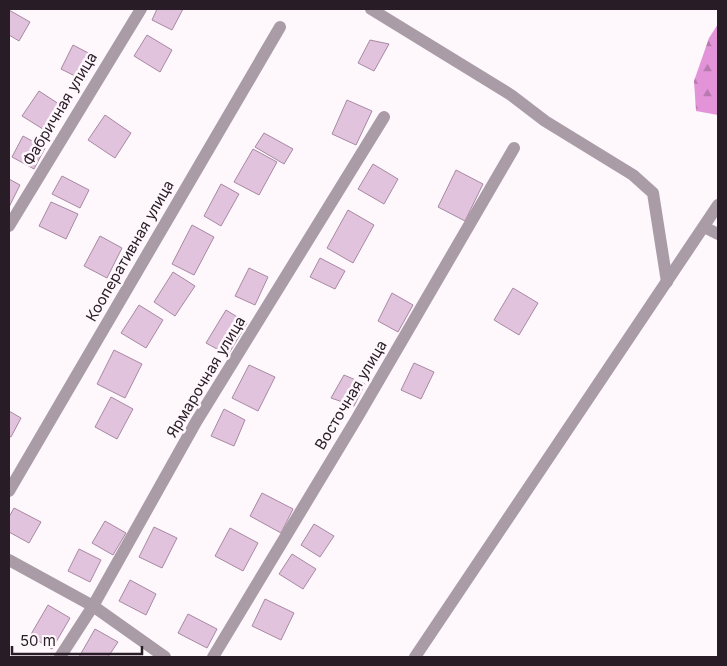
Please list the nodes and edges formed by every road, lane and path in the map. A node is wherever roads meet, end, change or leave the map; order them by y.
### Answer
1 (141, 9) edge
2 (371, 9) edge
3 (280, 27) dead end
4 (384, 117) dead end
5 (514, 148) dead end
6 (718, 205) edge
7 (9, 226) edge
8 (704, 227) junction
9 (718, 234) edge
10 (667, 282) junction
11 (9, 491) edge
12 (9, 560) edge
13 (93, 606) junction
14 (60, 657) edge
15 (165, 657) edge
16 (212, 657) edge
17 (415, 657) edge

1 - 7 street, Фабричная улица
2 - 10 street
3 - 11 street, Кооперативная улица
4 - 13 street, Ярмарочная улица
5 - 16 street, Восточная улица
6 - 8 street
8 - 9 street
8 - 10 street
10 - 17 street
12 - 13 street
13 - 14 street, Ярмарочная улица
13 - 15 street

